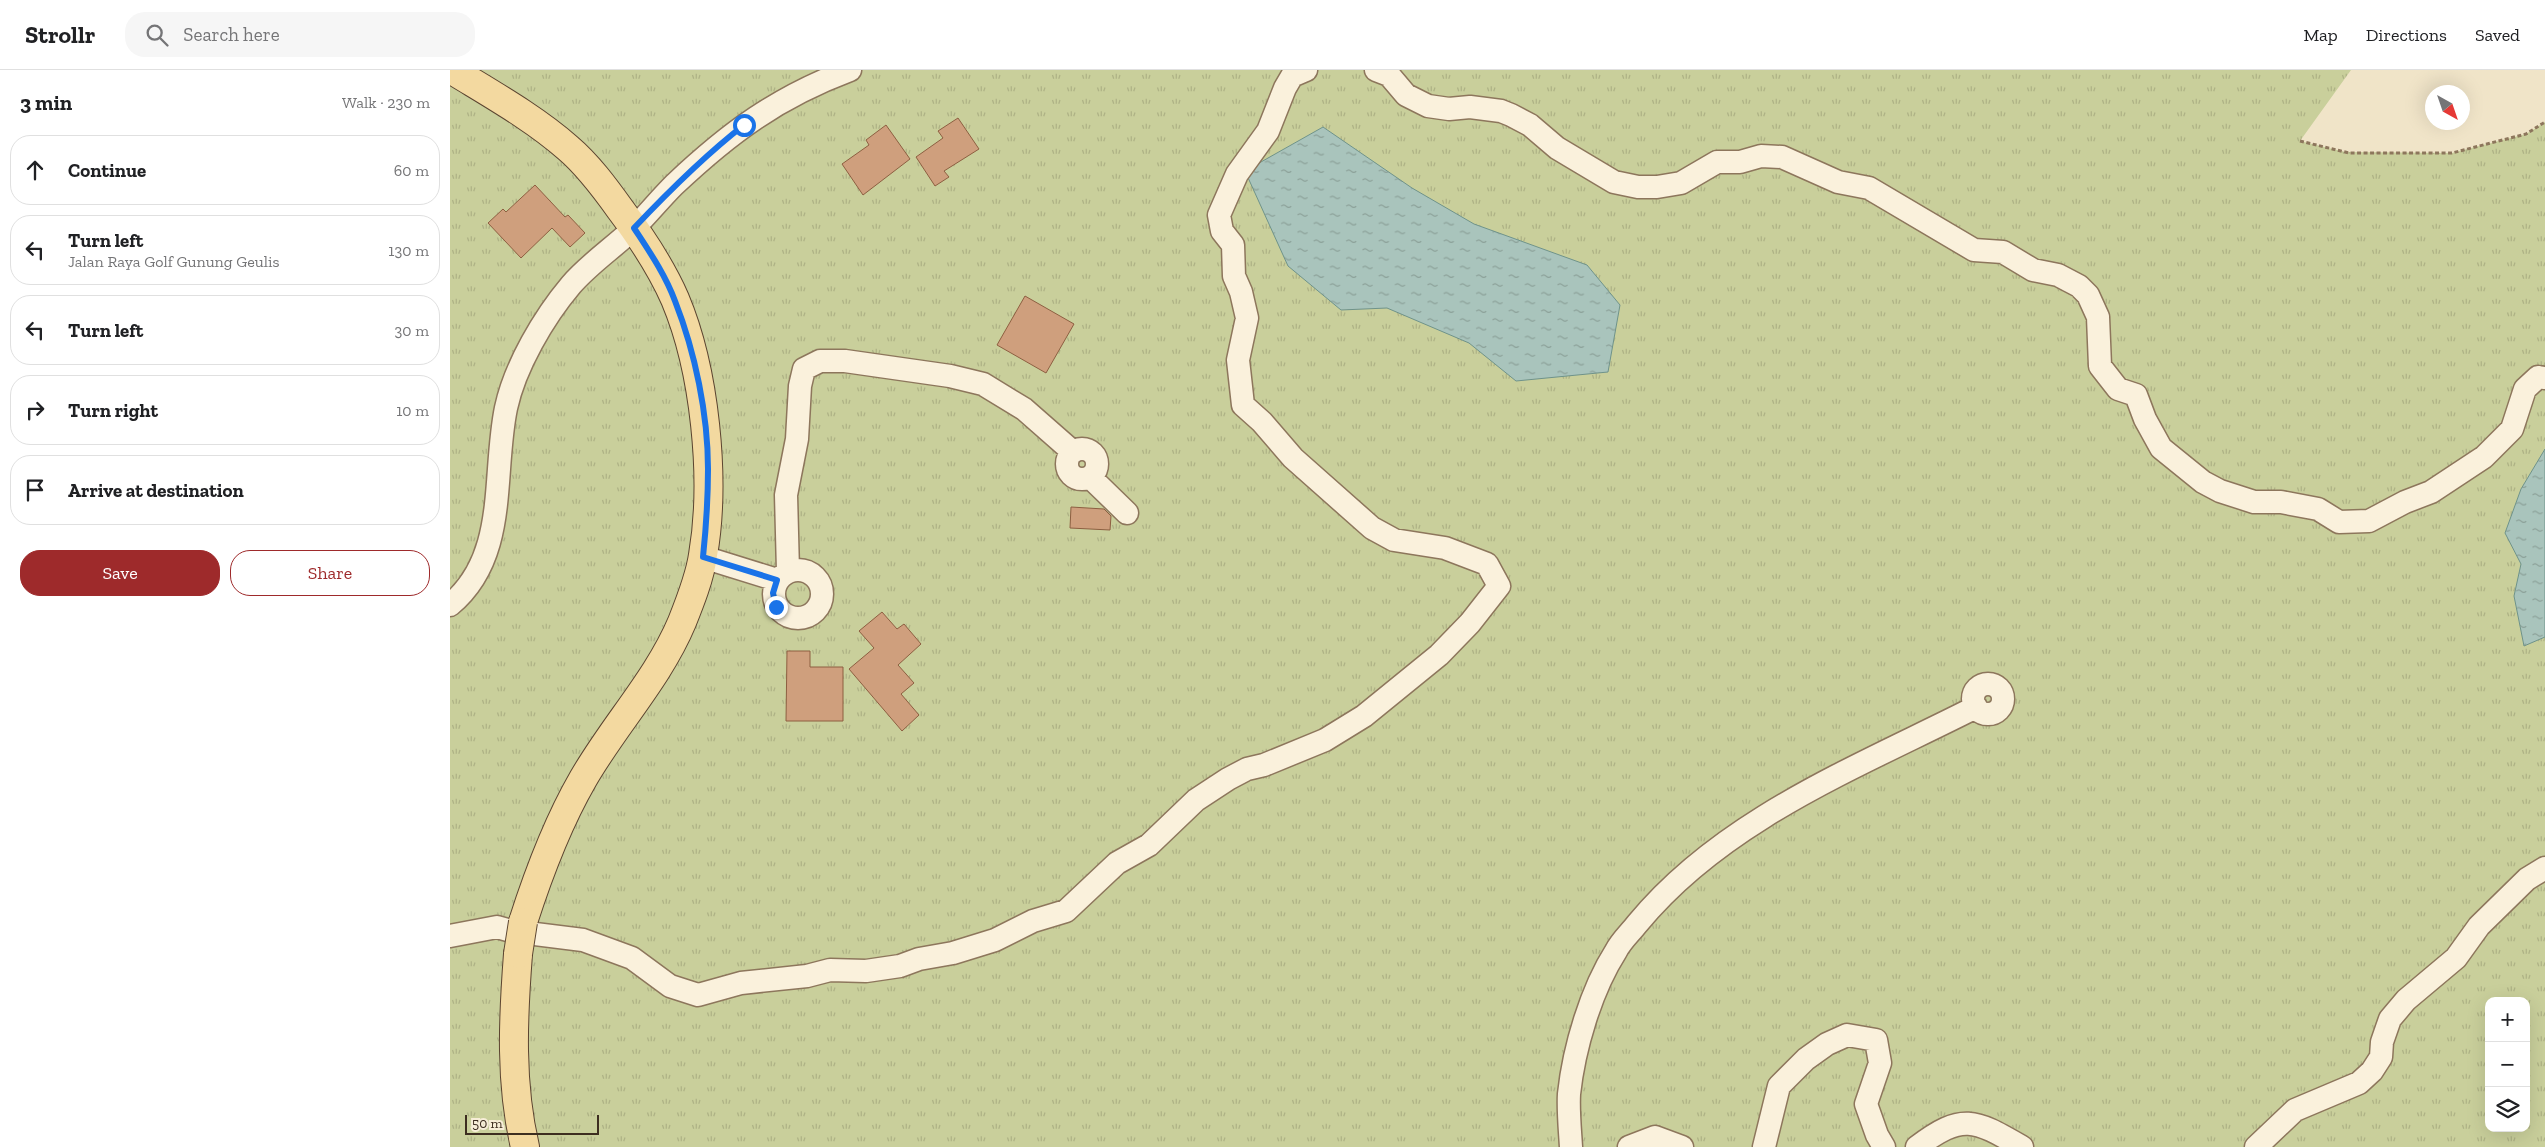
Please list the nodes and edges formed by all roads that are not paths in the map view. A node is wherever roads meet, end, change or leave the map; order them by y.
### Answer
1 (850, 70) edge
2 (1306, 70) edge
3 (1376, 70) edge
4 (461, 75) edge
5 (634, 228) junction
6 (2545, 378) edge
7 (1127, 513) dead end
8 (703, 557) junction
9 (450, 605) edge
10 (1976, 707) dead end
11 (2545, 868) edge
12 (450, 936) edge
13 (525, 1147) edge
14 (1571, 1147) edge
15 (1629, 1147) edge
16 (1682, 1147) edge
17 (1764, 1147) edge
18 (1884, 1147) edge
19 (1917, 1147) edge
20 (2022, 1147) edge
21 (2256, 1147) edge

1 - 5 lane
2 - 12 lane
3 - 6 lane
4 - 5 main road
5 - 8 main road
5 - 9 lane
7 - 8 lane
8 - 13 main road, bridge
10 - 14 lane
11 - 21 lane
15 - 16 lane
17 - 18 lane
19 - 20 lane

